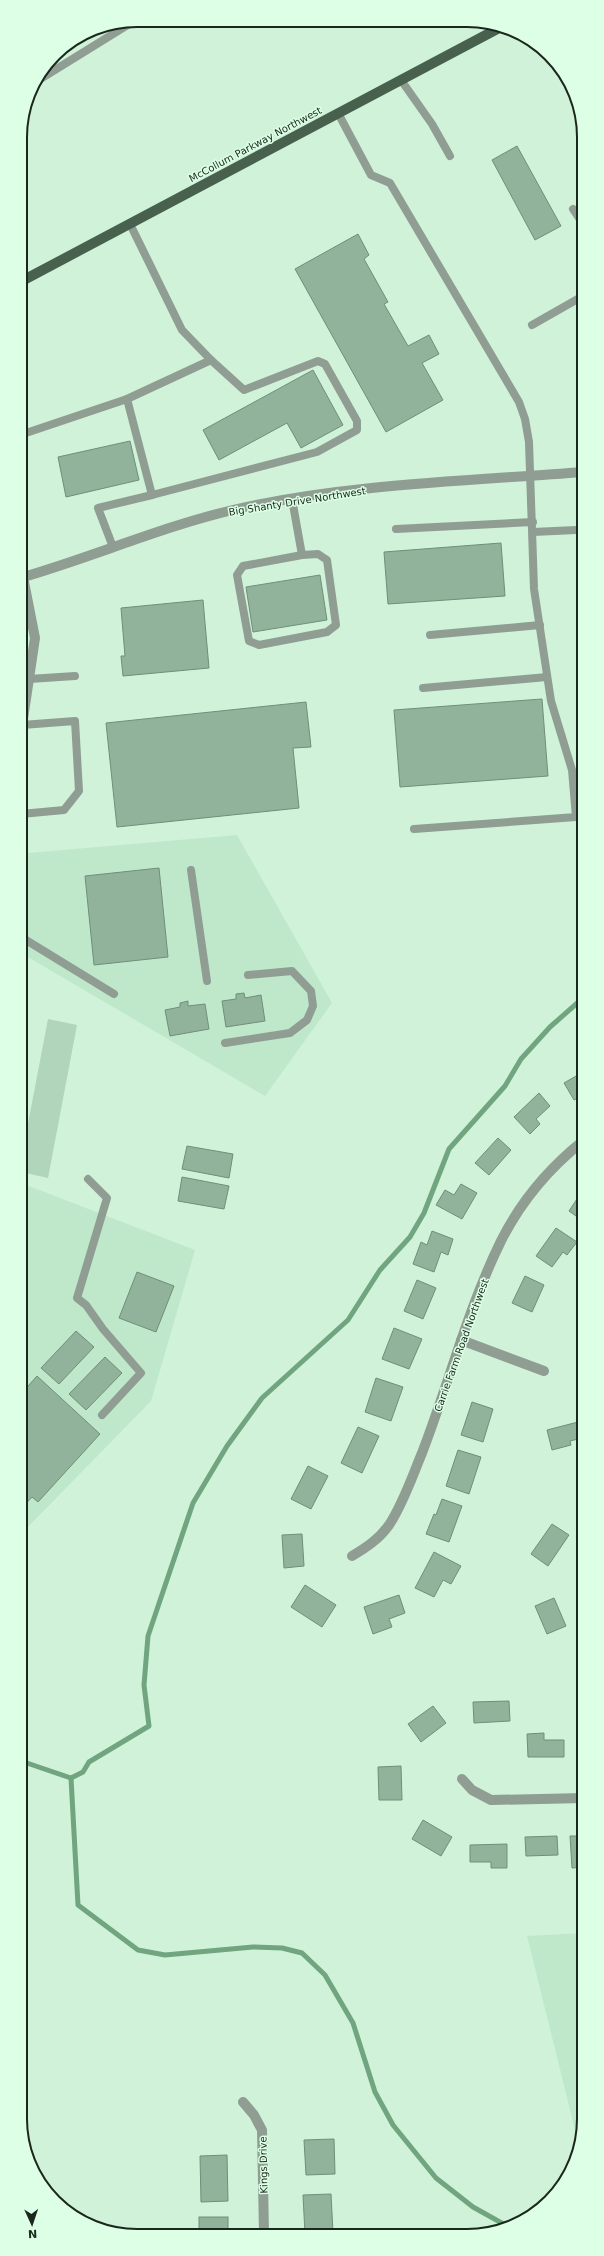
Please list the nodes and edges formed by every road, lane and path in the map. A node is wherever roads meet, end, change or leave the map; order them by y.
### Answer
1 (123, 28) edge
2 (494, 31) edge
3 (47, 75) edge
4 (401, 80) junction
5 (338, 114) junction
6 (450, 156) dead end
7 (573, 209) dead end
8 (577, 215) edge
9 (130, 224) junction
10 (27, 278) edge
11 (577, 299) edge
12 (532, 325) dead end
13 (211, 360) junction
14 (127, 399) junction
15 (27, 433) edge
16 (577, 472) edge
17 (530, 476) junction
18 (152, 495) junction
19 (292, 499) junction
20 (533, 522) junction
21 (396, 529) dead end
22 (576, 530) dead end
23 (533, 532) junction
24 (112, 547) junction
25 (302, 555) junction
26 (27, 575) edge
27 (27, 600) edge
28 (540, 625) junction
29 (430, 635) dead end
30 (75, 676) dead end
31 (547, 677) junction
32 (30, 678) junction
33 (423, 688) dead end
34 (27, 696) edge
35 (27, 725) edge
36 (27, 813) edge
37 (414, 829) dead end
38 (191, 870) dead end
39 (27, 941) edge
40 (248, 975) dead end
41 (207, 981) dead end
42 (114, 994) dead end
43 (225, 1042) dead end
44 (577, 1146) edge
45 (88, 1179) dead end
46 (461, 1340) junction
47 (544, 1370) dead end
48 (102, 1415) dead end
49 (352, 1556) dead end
50 (462, 1779) dead end
51 (577, 1798) edge
52 (243, 2102) dead end
53 (264, 2229) edge

1 - 3 lane
2 - 4 main road, McCollum Parkway Northwest
4 - 5 main road, McCollum Parkway Northwest
4 - 6 lane
5 - 9 main road, McCollum Parkway Northwest
5 - 17 lane
7 - 8 lane
9 - 10 main road, McCollum Parkway Northwest
9 - 13 lane
11 - 12 lane
13 - 14 lane
13 - 18 lane
14 - 15 lane
14 - 18 lane
16 - 17 street, Big Shanty Drive Northwest
17 - 19 street, Big Shanty Drive Northwest
17 - 20 lane
18 - 24 lane
19 - 24 street, Big Shanty Drive Northwest
19 - 25 lane
20 - 21 lane
20 - 23 lane
22 - 23 lane
23 - 28 lane
24 - 26 street, Big Shanty Drive Northwest
25 - 25 lane
27 - 32 street
28 - 29 lane
28 - 31 lane
30 - 32 lane
31 - 33 lane
31 - 37 lane
32 - 34 street
35 - 36 lane
38 - 41 lane
39 - 42 lane
40 - 43 lane
44 - 46 street, Carrie Farm Road Northwest
45 - 48 lane
46 - 47 street
46 - 49 street, Carrie Farm Road Northwest
50 - 51 street
52 - 53 street, Kings Drive

